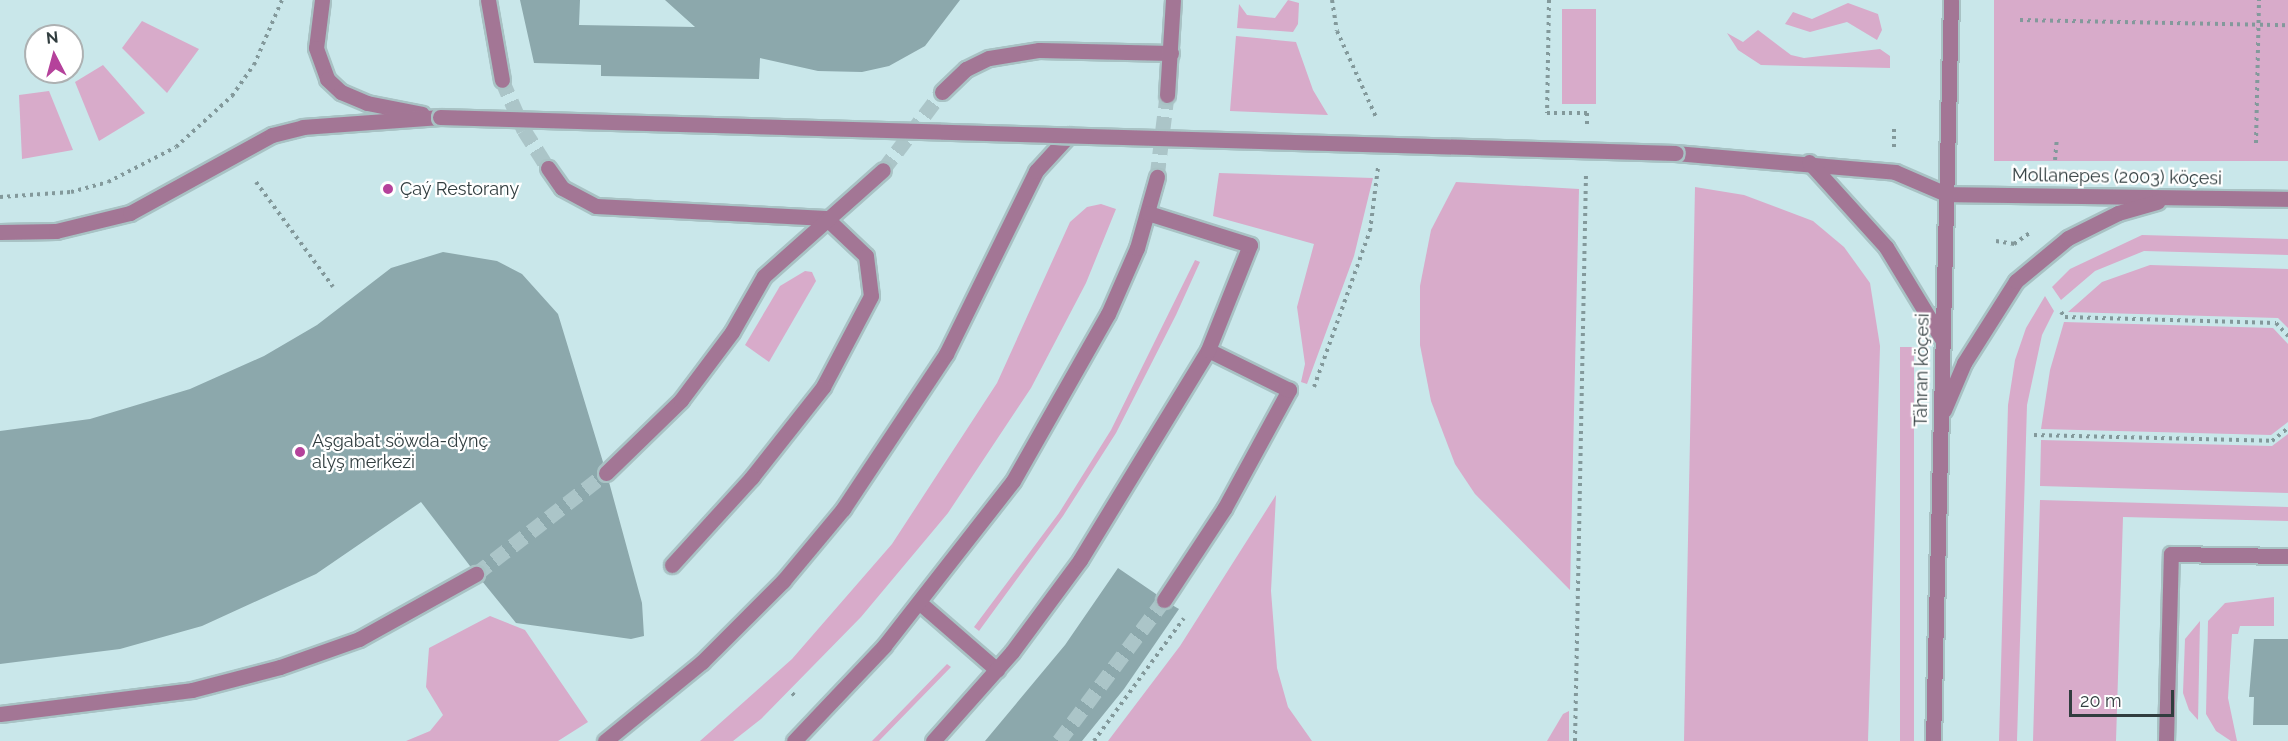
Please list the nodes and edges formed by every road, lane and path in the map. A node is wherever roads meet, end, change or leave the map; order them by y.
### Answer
1 (282, 0) edge
2 (322, 0) edge
3 (489, 0) edge
4 (1173, 0) edge
5 (1549, 0) edge
6 (1951, 0) edge
7 (2259, 0) edge
8 (2020, 20) dead end
9 (2258, 25) junction
10 (2288, 25) edge
11 (1171, 52) junction
12 (502, 80) tunnel mouth
13 (942, 92) tunnel mouth
14 (1167, 95) tunnel mouth
15 (440, 117) junction
16 (1894, 129) dead end
17 (1069, 135) junction
18 (1587, 136) dead end
19 (2057, 139) dead end
20 (2256, 143) dead end
21 (1894, 151) dead end
22 (2055, 160) dead end
23 (1809, 162) junction
24 (548, 168) tunnel mouth
25 (883, 170) tunnel mouth
26 (1586, 170) dead end
27 (1157, 177) tunnel mouth
28 (256, 182) dead end
29 (1946, 194) junction
30 (0, 197) edge
31 (2171, 197) junction
32 (2288, 199) edge
33 (1148, 213) junction
34 (826, 218) junction
35 (0, 232) edge
36 (1996, 241) dead end
37 (2017, 250) dead end
38 (333, 286) dead end
39 (2061, 312) dead end
40 (2288, 336) edge
41 (1942, 340) junction
42 (1208, 350) junction
43 (1941, 418) junction
44 (2288, 428) edge
45 (2034, 435) dead end
46 (606, 473) tunnel mouth
47 (2288, 556) edge
48 (672, 565) dead end
49 (477, 574) tunnel mouth
50 (1164, 600) tunnel mouth
51 (920, 603) junction
52 (997, 670) junction
53 (0, 714) edge
54 (609, 738) edge
55 (794, 741) edge
56 (933, 741) edge
57 (1575, 741) edge
58 (1933, 741) edge
59 (2166, 741) edge

1 - 30 path
2 - 15 street
3 - 12 street
4 - 11 street
5 - 18 path
6 - 29 street, Tähran köçesi
7 - 9 path
8 - 9 path
9 - 10 path
9 - 20 path
11 - 13 street
11 - 14 street
15 - 17 street, bridge
15 - 35 street
16 - 21 path
17 - 23 street, bridge
17 - 54 street
19 - 22 path
23 - 29 street
23 - 41 street
24 - 34 street
25 - 34 street
26 - 57 path
27 - 33 street
28 - 38 path
29 - 31 street, Mollanepes (2003) köçesi
29 - 41 street, Tähran köçesi
31 - 32 street, Mollanepes (2003) köçesi
31 - 43 street
33 - 42 street
33 - 51 street
34 - 46 street
34 - 48 street
36 - 37 path
39 - 40 path
41 - 43 street, Tähran köçesi
42 - 50 street
42 - 52 street
43 - 58 street, Tähran köçesi
44 - 45 path
47 - 59 street
49 - 53 street
51 - 52 street
51 - 55 street
52 - 56 street

